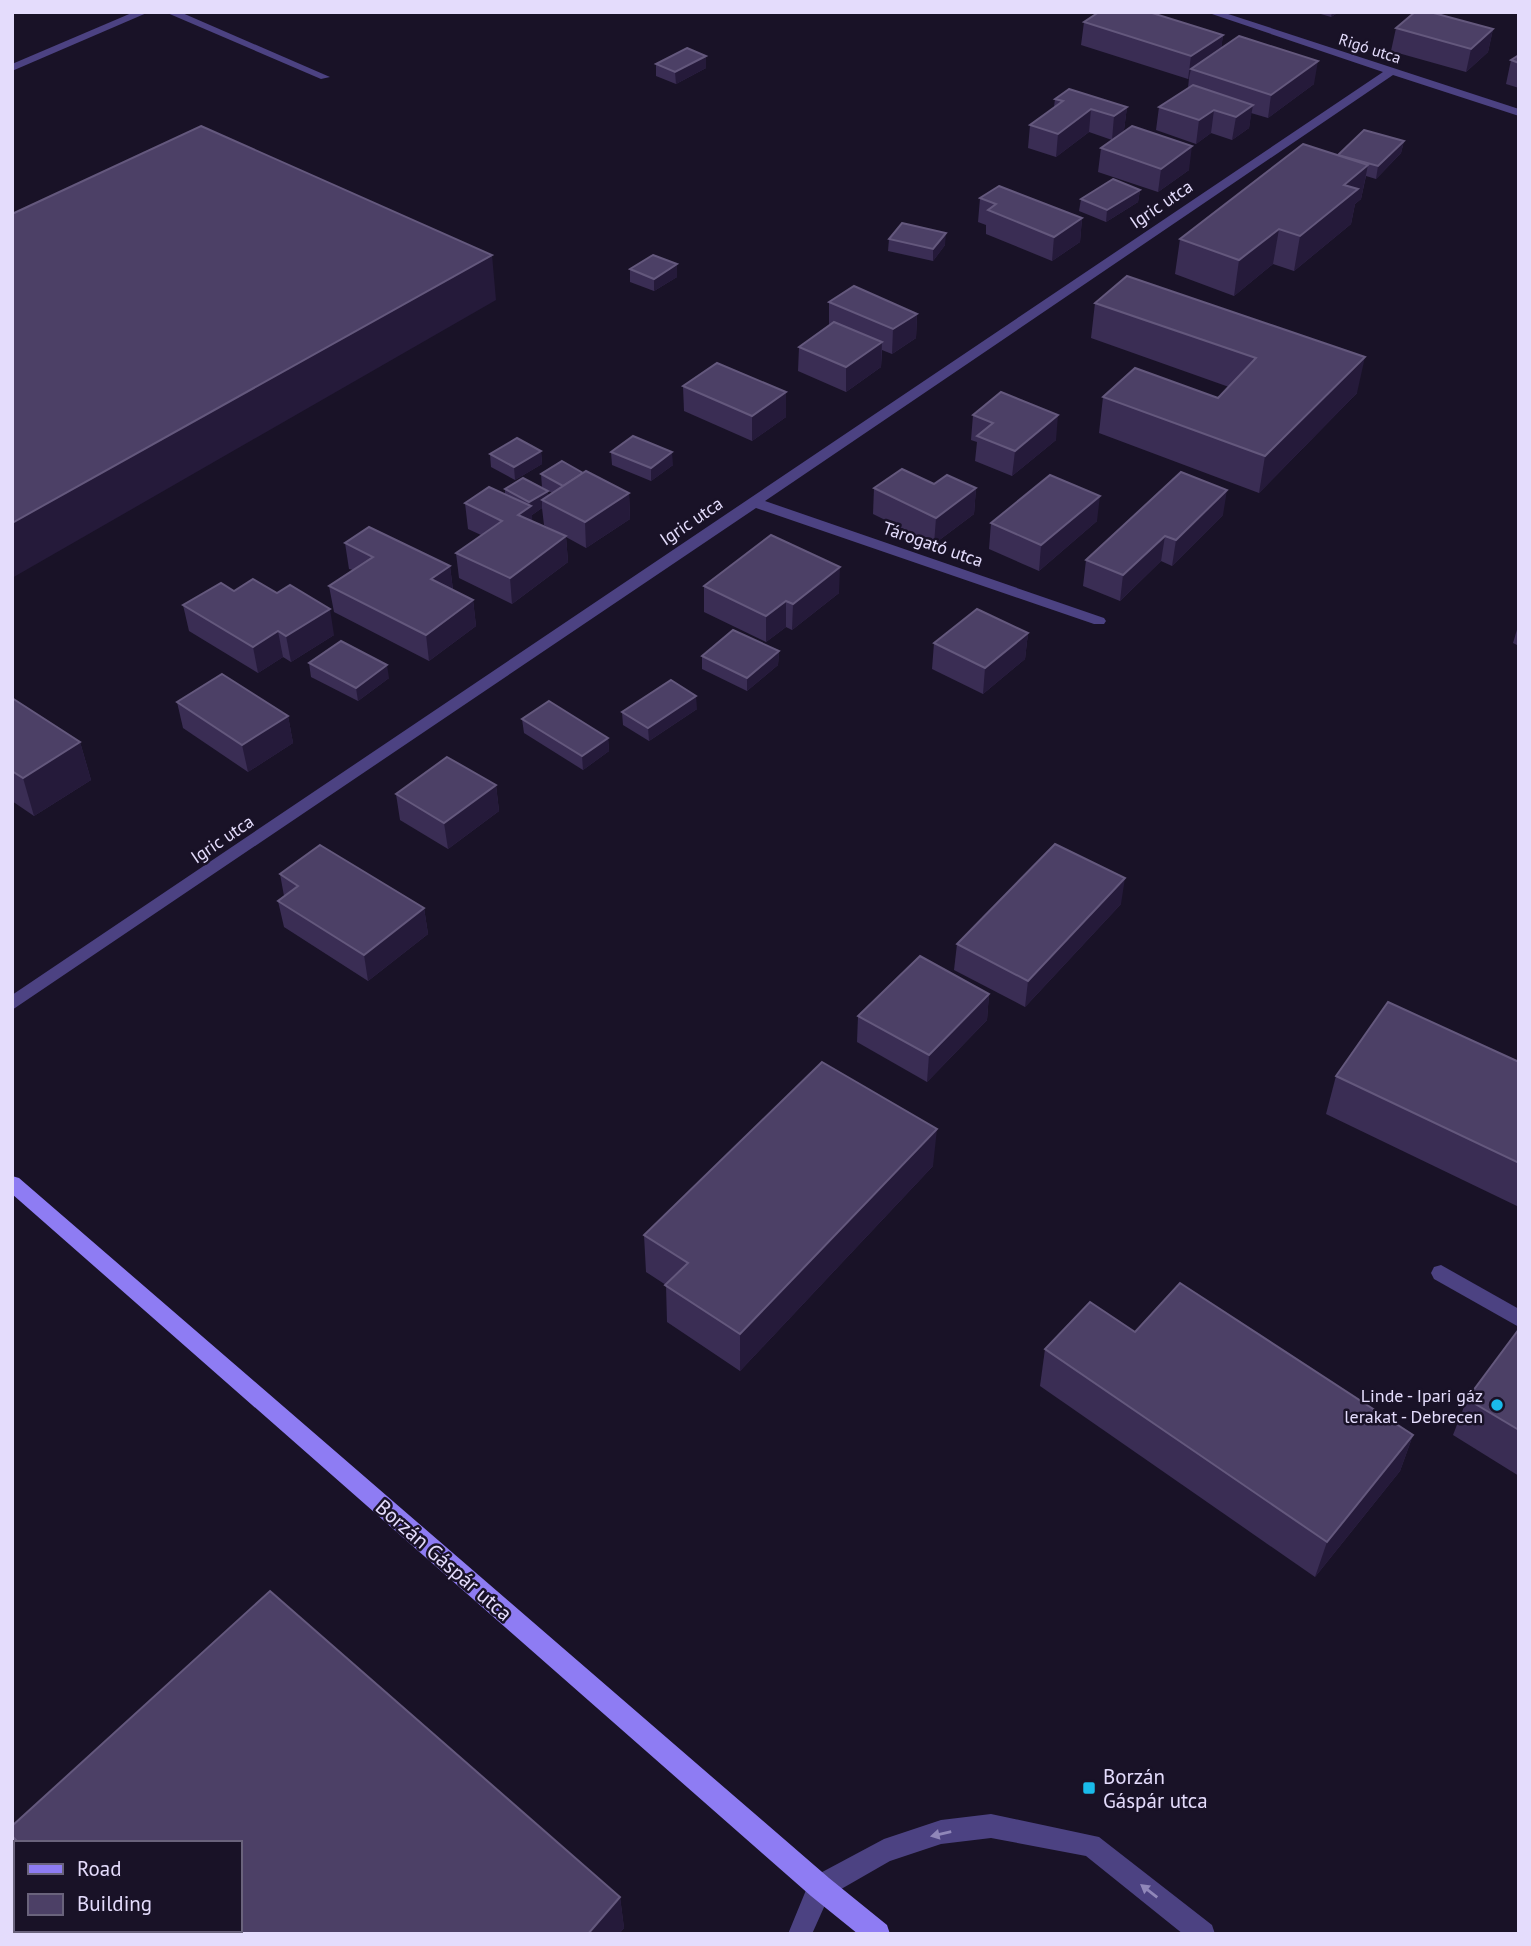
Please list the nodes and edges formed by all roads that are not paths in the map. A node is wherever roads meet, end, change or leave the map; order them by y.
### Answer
1 (144, 12) edge
2 (170, 12) edge
3 (1211, 12) edge
4 (12, 68) edge
5 (1392, 71) junction
6 (325, 77) dead end
7 (1519, 113) edge
8 (754, 502) junction
9 (1099, 621) dead end
10 (12, 1004) edge
11 (12, 1183) edge
12 (1441, 1273) dead end
13 (1519, 1319) edge
14 (820, 1887) junction
15 (800, 1934) edge
16 (878, 1934) edge
17 (1203, 1934) edge

1 - 4 street
2 - 6 street
3 - 5 street, Rigó utca
5 - 7 street, Rigó utca
5 - 8 street, Igric utca
8 - 9 street, Tárogató utca
8 - 10 street, Igric utca
11 - 14 street, Borzán Gáspár utca
12 - 13 street
14 - 15 street
14 - 16 street, Borzán Gáspár utca
17 -> 14 street

